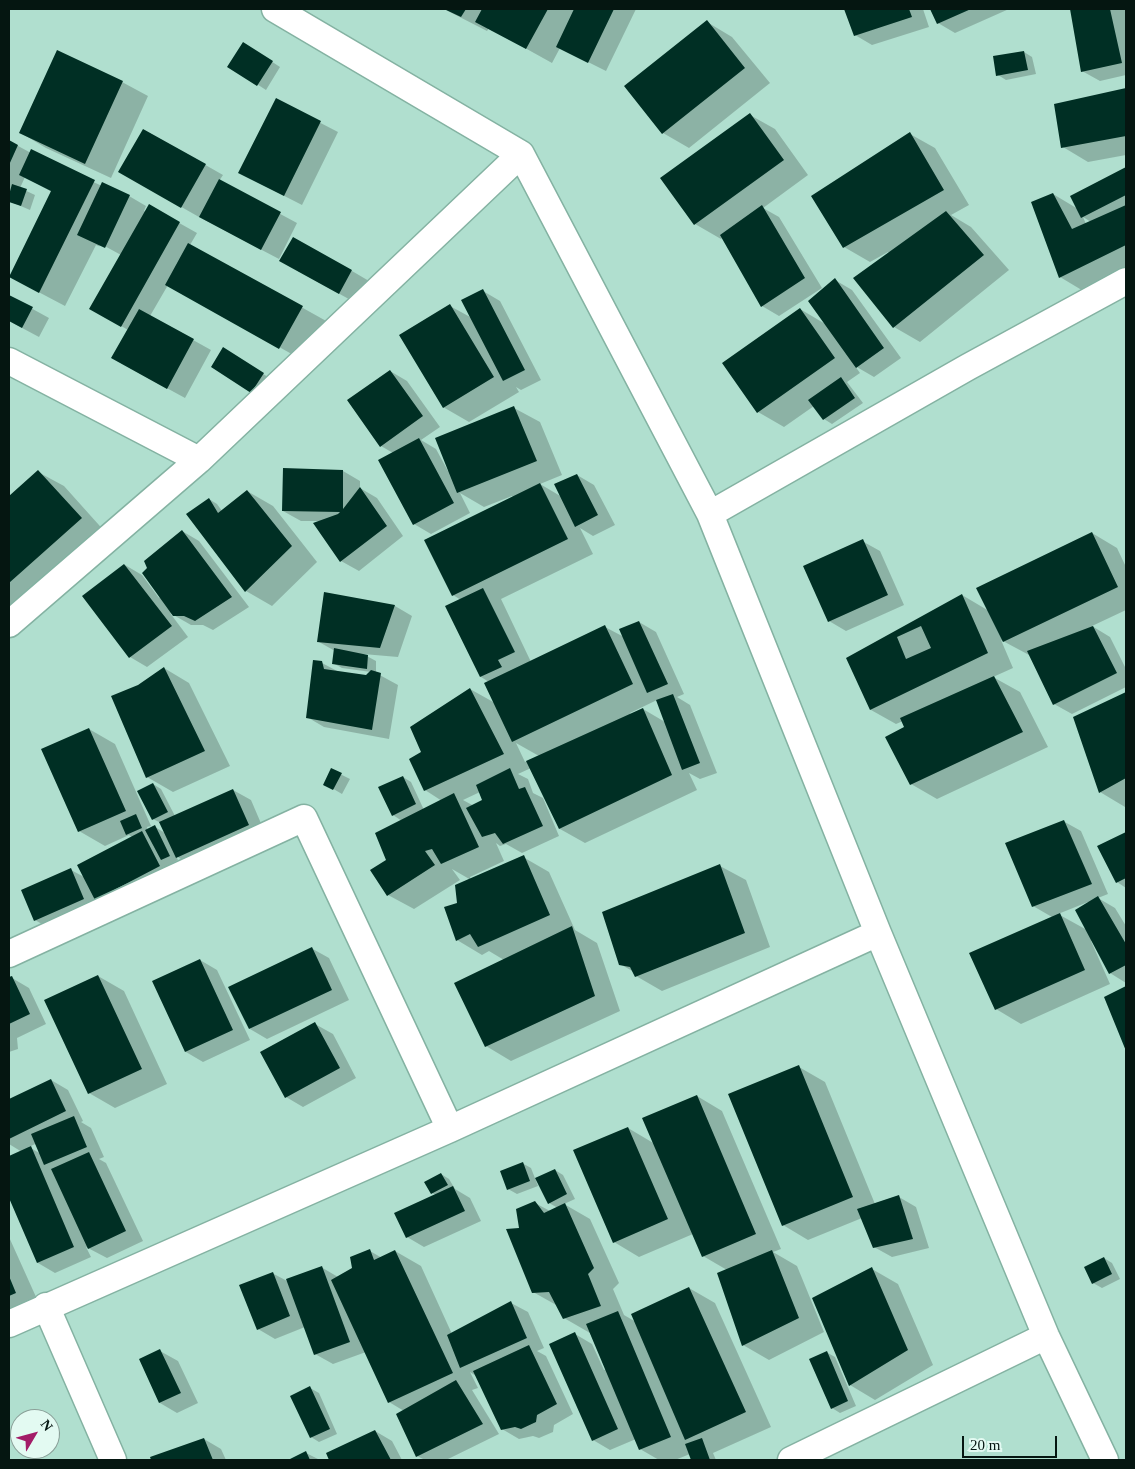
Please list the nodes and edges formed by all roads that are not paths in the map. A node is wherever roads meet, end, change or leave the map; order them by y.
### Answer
1 (275, 9) edge
2 (521, 154) junction
3 (1126, 282) edge
4 (9, 361) edge
5 (199, 460) junction
6 (710, 514) junction
7 (9, 624) edge
8 (878, 932) junction
9 (9, 954) edge
10 (450, 1129) junction
11 (46, 1306) junction
12 (9, 1324) edge
13 (1046, 1336) junction
14 (113, 1460) edge
15 (791, 1460) edge
16 (1105, 1460) edge

1 - 2 street
2 - 5 street
2 - 6 street
3 - 6 street
4 - 5 street
5 - 7 street
6 - 8 street
8 - 10 street
8 - 13 street
9 - 10 street
10 - 11 street
11 - 12 street
11 - 14 street
13 - 15 street
13 - 16 street

